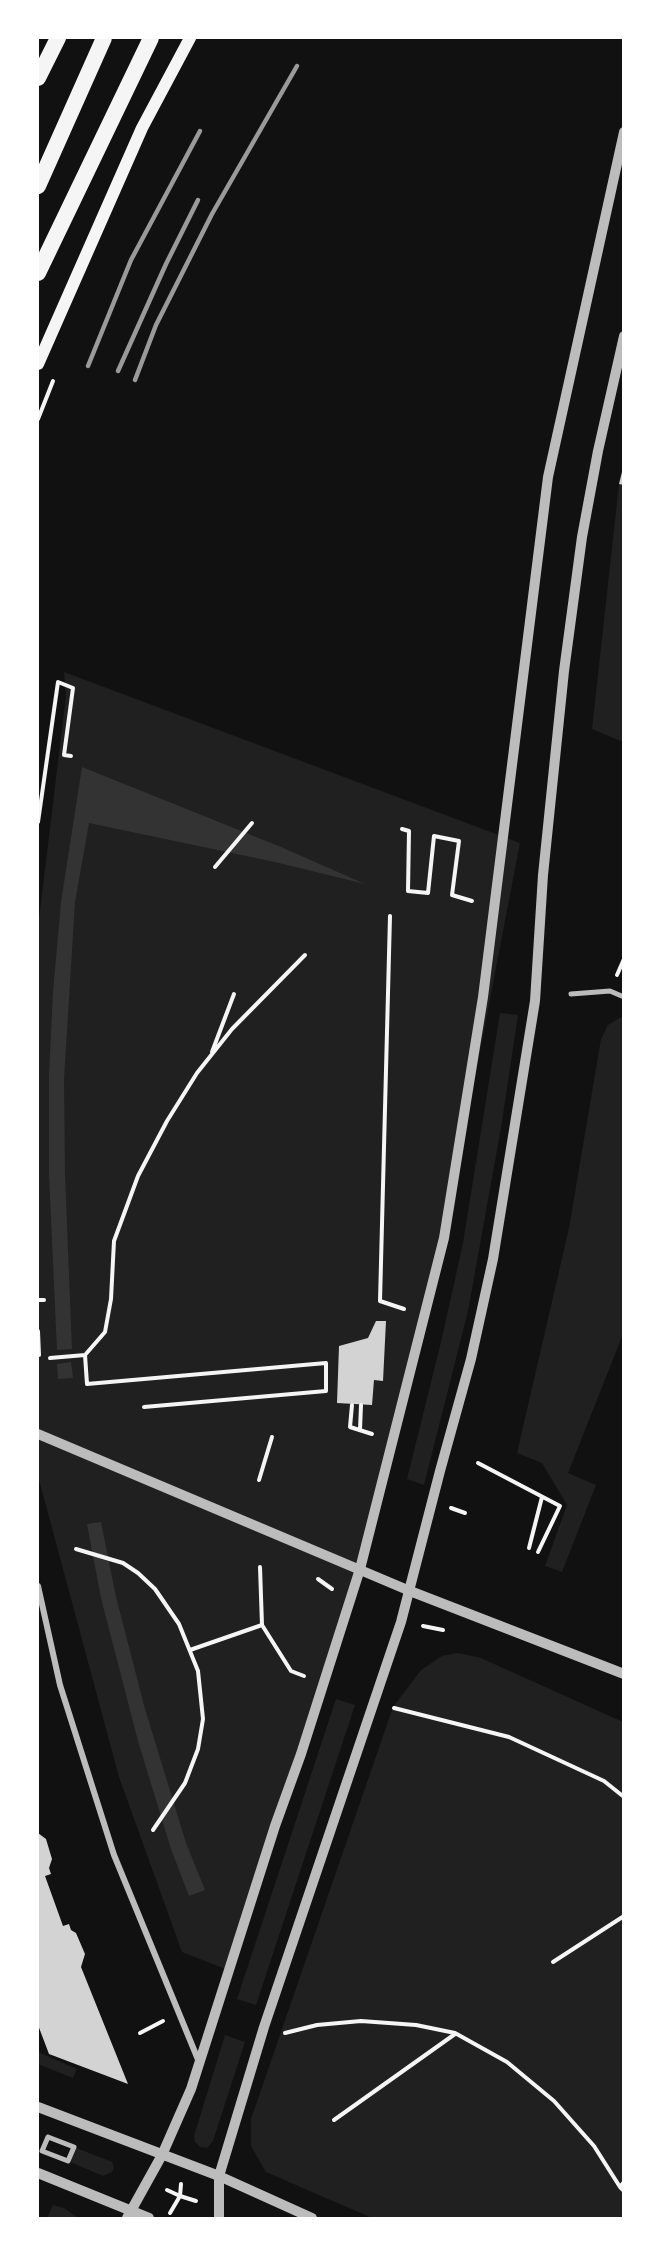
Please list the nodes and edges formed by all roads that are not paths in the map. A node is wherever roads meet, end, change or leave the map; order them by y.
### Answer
1 (58, 38) edge
2 (104, 38) edge
3 (151, 38) edge
4 (190, 38) edge
5 (38, 78) edge
6 (624, 132) edge
7 (38, 186) edge
8 (38, 273) edge
9 (624, 336) edge
10 (38, 364) edge
11 (571, 994) dead end
12 (624, 997) edge
13 (38, 1434) edge
14 (360, 1569) junction
15 (38, 1586) edge
16 (410, 1592) junction
17 (624, 1674) edge
18 (200, 2064) junction
19 (38, 2107) edge
20 (162, 2155) junction
21 (68, 2161) joint
22 (38, 2174) edge
23 (219, 2176) junction
24 (129, 2215) edge
25 (149, 2218) edge
26 (219, 2218) edge
27 (312, 2218) edge

1 - 5 highway
2 - 7 highway
3 - 8 highway
4 - 10 main road
6 - 14 street
9 - 16 street
11 - 12 street
13 - 14 street
14 - 16 street
14 - 18 street
15 - 18 street
16 - 17 street
16 - 23 street
18 - 20 street
19 - 20 street
20 - 23 street
20 - 24 street
21 - 21 street
22 - 24 street
23 - 26 street
23 - 27 street
24 - 25 street

